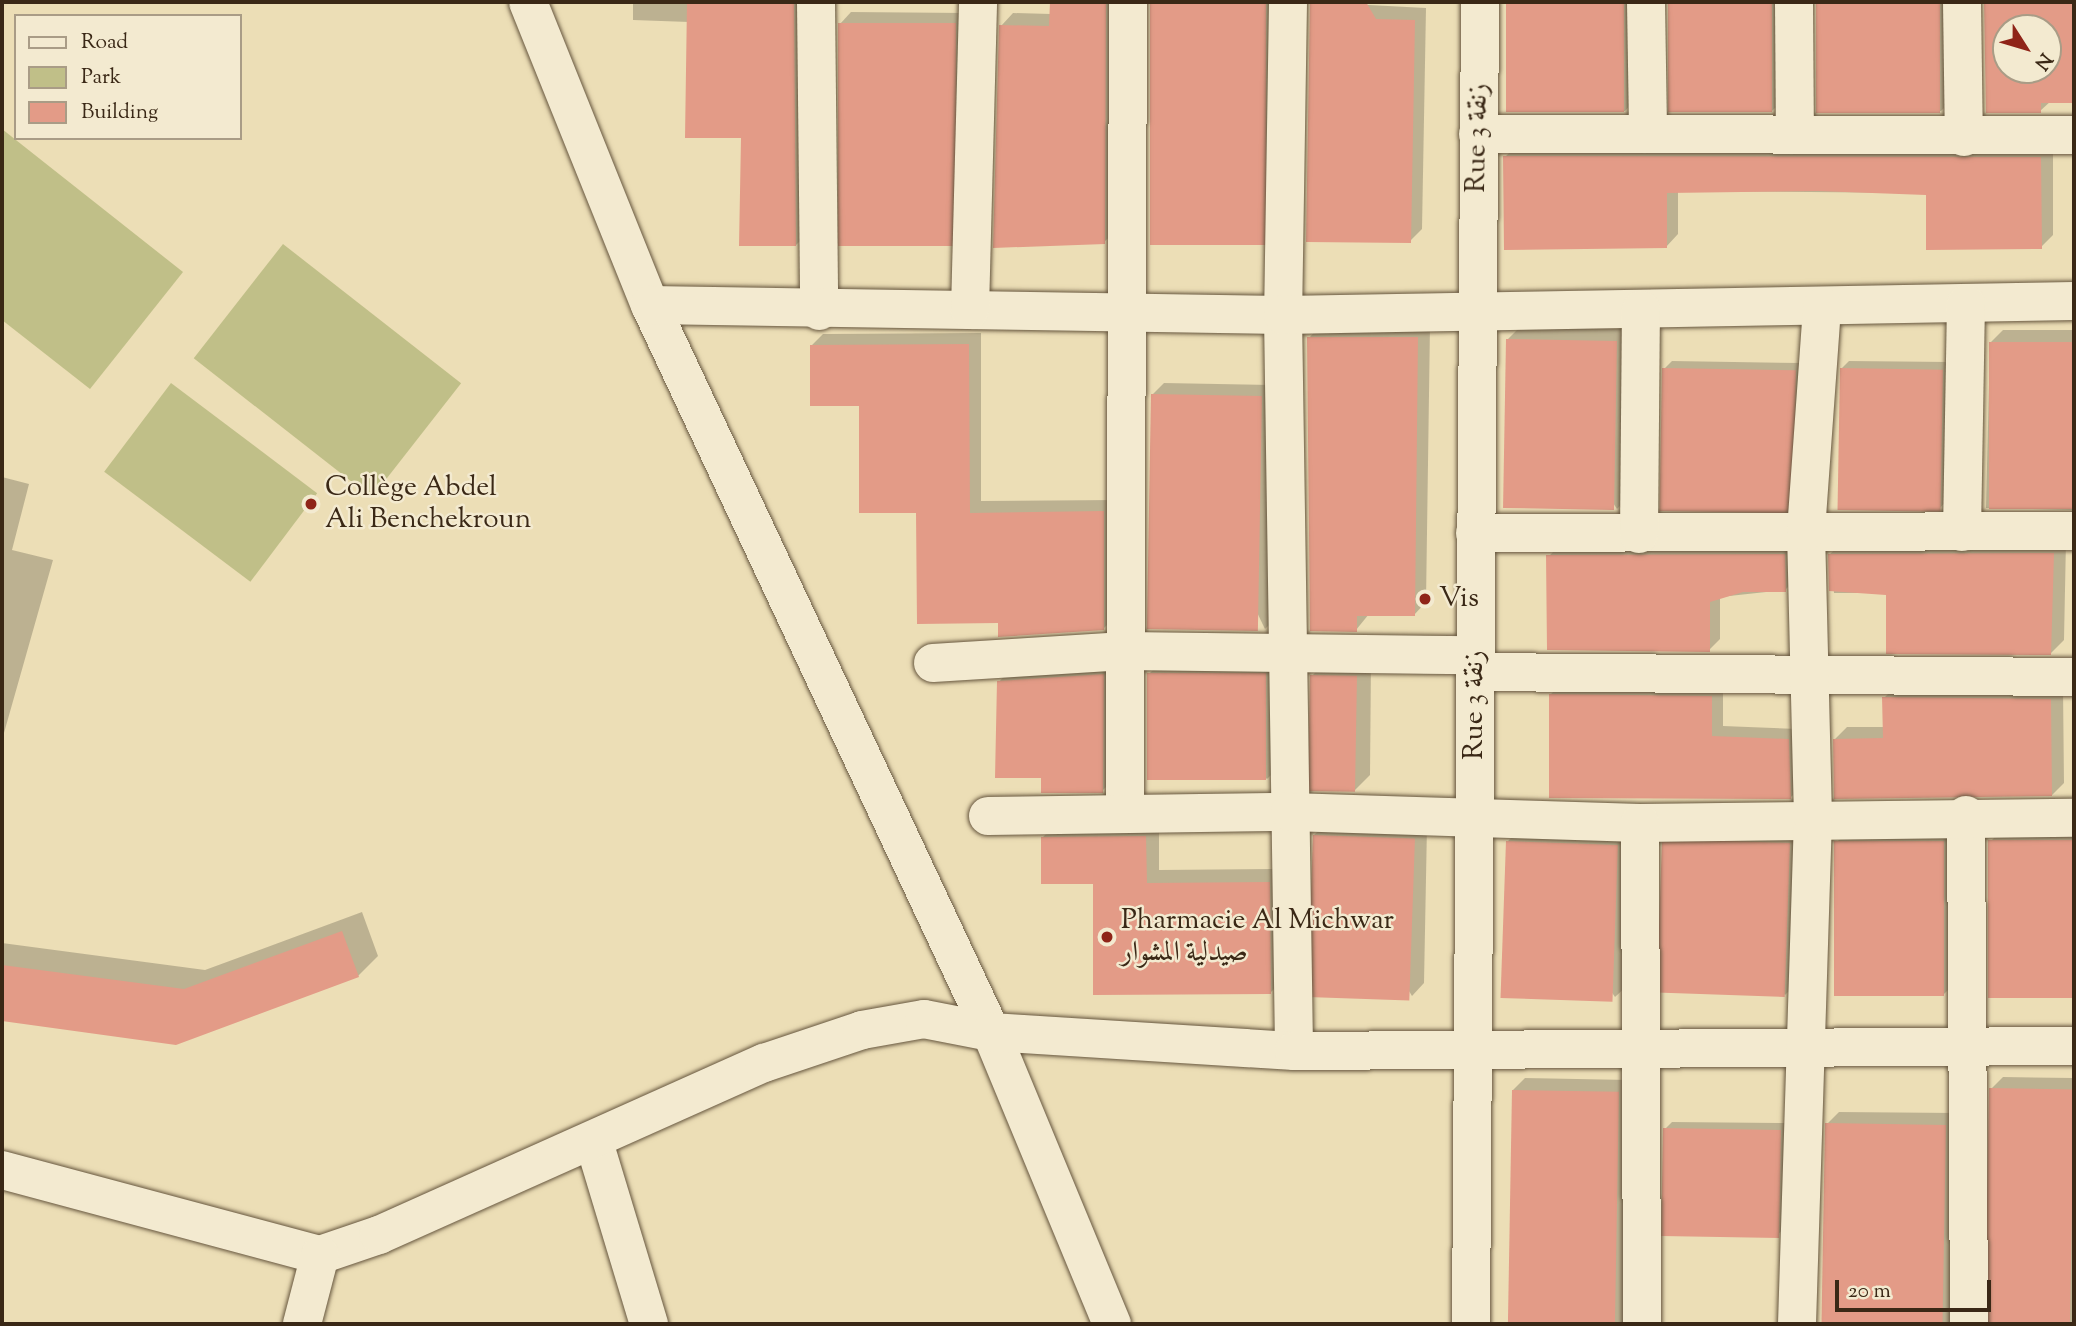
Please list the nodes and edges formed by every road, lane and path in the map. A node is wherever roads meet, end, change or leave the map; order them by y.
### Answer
1 (528, 2) edge
2 (816, 2) edge
3 (978, 2) edge
4 (1128, 2) edge
5 (1288, 2) edge
6 (1480, 2) edge
7 (1646, 2) edge
8 (1794, 2) edge
9 (1962, 2) edge
10 (1478, 134) junction
11 (1648, 134) junction
12 (1795, 135) junction
13 (2074, 135) edge
14 (1964, 137) junction
15 (2074, 302) edge
16 (1966, 304) junction
17 (650, 305) junction
18 (1822, 307) junction
19 (970, 310) junction
20 (1641, 310) junction
21 (819, 311) junction
22 (1123, 311) junction
23 (1474, 313) junction
24 (1283, 315) junction
25 (1806, 531) junction
26 (2074, 531) edge
27 (1962, 532) junction
28 (1475, 533) junction
29 (1639, 534) junction
30 (1125, 651) junction
31 (1289, 656) junction
32 (933, 663) dead end
33 (1475, 664) junction
34 (1811, 671) junction
35 (2074, 677) edge
36 (1125, 811) junction
37 (1290, 812) junction
38 (1966, 815) junction
39 (988, 816) dead end
40 (1476, 817) junction
41 (1813, 818) junction
42 (2074, 818) edge
43 (1640, 823) junction
44 (991, 1032) junction
45 (1963, 1046) junction
46 (2074, 1046) edge
47 (1806, 1048) junction
48 (1294, 1051) junction
49 (1644, 1051) junction
50 (1475, 1054) junction
51 (594, 1142) junction
52 (2, 1170) edge
53 (320, 1255) junction
54 (302, 1324) edge
55 (649, 1324) edge
56 (1112, 1324) edge
57 (1471, 1324) edge
58 (1642, 1324) edge
59 (1797, 1324) edge
60 (1969, 1324) edge

1 - 17 street
2 - 21 street
3 - 19 street
4 - 22 street
5 - 24 street
6 - 10 street, Rue 3 زنقة
7 - 11 street
8 - 12 street
9 - 14 street
10 - 11 street
10 - 23 street, Rue 3 زنقة
11 - 12 street
12 - 14 street
13 - 14 street
15 - 16 street
16 - 18 street
16 - 27 street
17 - 21 street
17 - 44 street
18 - 20 street
18 - 25 street
19 - 21 street
19 - 22 street
20 - 23 street
20 - 29 street
22 - 24 street
22 - 30 street
23 - 24 street
23 - 28 street, Rue 3 زنقة
24 - 31 street
25 - 27 street
25 - 29 street
25 - 34 street
26 - 27 street
28 - 29 street
28 - 33 street, Rue 3 زنقة
30 - 31 street
30 - 32 street
30 - 36 street
31 - 33 street
31 - 37 street
33 - 34 street
33 - 40 street, Rue 3 زنقة
34 - 35 street
34 - 41 street
36 - 37 street
36 - 39 street
37 - 40 street
37 - 48 street
38 - 41 street
38 - 42 street
38 - 45 street
40 - 43 street
40 - 50 street, Rue 3 زنقة
41 - 43 street
41 - 47 street
43 - 49 street
44 - 48 street
44 - 51 street
44 - 56 street
45 - 46 street
45 - 47 street
45 - 60 street
47 - 49 street
47 - 59 street
48 - 50 street
49 - 50 street
49 - 58 street
50 - 57 street, Rue 3 زنقة
51 - 53 street
51 - 55 street
52 - 53 street
53 - 54 street

